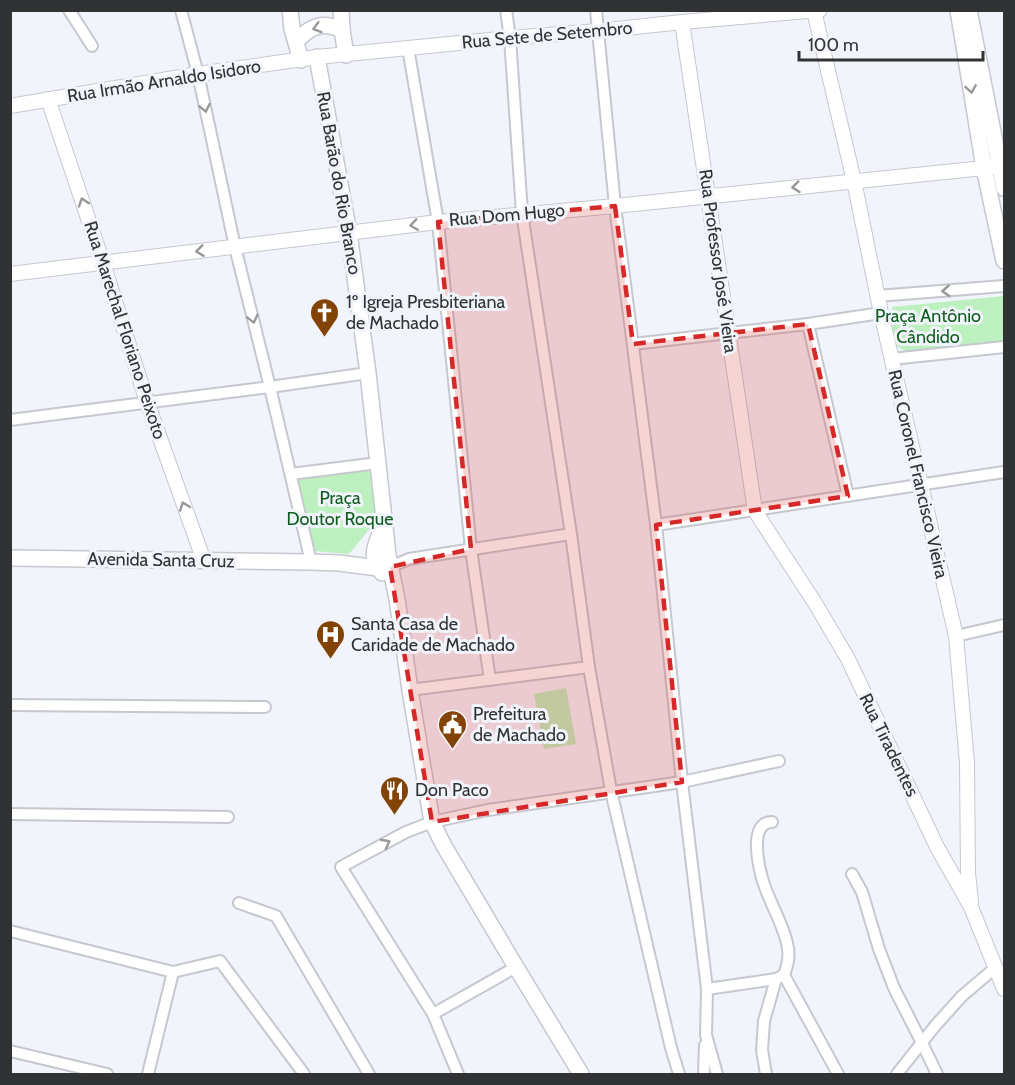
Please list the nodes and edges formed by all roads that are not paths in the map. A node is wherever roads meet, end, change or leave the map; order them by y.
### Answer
1 (69, 10) edge
2 (181, 10) edge
3 (290, 10) edge
4 (341, 10) edge
5 (506, 10) edge
6 (596, 10) edge
7 (820, 10) edge
8 (958, 10) edge
9 (969, 10) edge
10 (814, 11) edge
11 (681, 16) edge
12 (342, 30) junction
13 (598, 31) junction
14 (510, 38) junction
15 (296, 42) junction
16 (92, 46) dead end
17 (408, 48) junction
18 (972, 54) junction
19 (346, 55) junction
20 (317, 57) junction
21 (301, 60) junction
22 (198, 74) junction
23 (48, 99) junction
24 (10, 106) edge
25 (1002, 165) edge
26 (984, 168) junction
27 (855, 181) junction
28 (1005, 188) edge
29 (709, 197) junction
30 (615, 206) junction
31 (522, 213) junction
32 (438, 222) junction
33 (349, 233) junction
34 (235, 247) junction
35 (1005, 261) edge
36 (103, 263) junction
37 (10, 274) edge
38 (1005, 286) edge
39 (877, 296) junction
40 (881, 313) junction
41 (808, 324) junction
42 (729, 333) junction
43 (633, 344) junction
44 (1005, 347) edge
45 (892, 359) junction
46 (368, 373) junction
47 (270, 387) junction
48 (147, 402) junction
49 (10, 420) edge
50 (378, 463) junction
51 (1005, 472) edge
52 (291, 474) junction
53 (920, 484) junction
54 (848, 496) junction
55 (755, 511) junction
56 (384, 523) junction
57 (656, 525) junction
58 (571, 534) junction
59 (471, 549) junction
60 (373, 552) junction
61 (10, 558) edge
62 (204, 561) junction
63 (311, 562) junction
64 (339, 563) junction
65 (385, 563) junction
66 (1005, 626) edge
67 (956, 636) junction
68 (589, 667) junction
69 (490, 680) junction
70 (410, 690) junction
71 (10, 705) edge
72 (265, 706) dead end
73 (779, 761) dead end
74 (682, 782) junction
75 (611, 791) junction
76 (10, 814) edge
77 (228, 817) dead end
78 (432, 822) junction
79 (771, 822) dead end
80 (852, 874) dead end
81 (239, 903) dead end
82 (971, 907) junction
83 (10, 931) edge
84 (516, 967) junction
85 (995, 968) junction
86 (173, 972) junction
87 (780, 977) junction
88 (707, 988) junction
89 (1005, 989) edge
90 (434, 1014) junction
91 (706, 1035) junction
92 (922, 1042) junction
93 (10, 1051) edge
94 (107, 1074) edge
95 (148, 1074) edge
96 (304, 1074) edge
97 (369, 1074) edge
98 (458, 1074) edge
99 (581, 1074) edge
100 (679, 1074) edge
101 (704, 1074) edge
102 (717, 1074) edge
103 (766, 1074) edge
104 (838, 1074) edge
105 (897, 1074) edge
106 (937, 1074) edge

1 - 16 street
2 - 22 street
3 - 15 main road
4 - 12 main road
5 - 14 street
6 - 13 street
7 - 10 street, Rua Sete de Setembro
8 - 18 main road
9 - 18 main road
10 - 11 street, Rua Sete de Setembro
10 - 27 street, Rua Coronel Francisco Vieira
11 - 13 street, Rua Sete de Setembro
11 - 29 street, Rua Professor José Vieira
12 -> 15 main road
12 - 19 main road
13 - 14 street, Rua Sete de Setembro
13 - 30 street
14 - 17 street, Rua Sete de Setembro
14 - 31 street
15 - 21 main road
17 - 19 street, Rua Sete de Setembro
17 - 32 street
18 - 25 main road
18 -> 26 main road
19 - 20 street, Rua Sete de Setembro
20 - 21 street, Rua Irmão Arnaldo Isidoro
20 - 33 main road, Rua Barão do Rio Branco
21 - 22 street, Rua Irmão Arnaldo Isidoro
22 - 23 street, Rua Irmão Arnaldo Isidoro
22 -> 34 street
23 - 24 street, Rua Irmão Arnaldo Isidoro
36 -> 23 street, Rua Marechal Floriano Peixoto
25 - 26 street, Rua Dom Hugo
25 - 28 main road
26 - 27 street, Rua Dom Hugo
26 - 35 main road
27 -> 29 street, Rua Dom Hugo
27 - 39 street, Rua Coronel Francisco Vieira
29 - 30 street, Rua Dom Hugo
29 - 42 street, Rua Professor José Vieira
30 - 31 street, Rua Dom Hugo
30 - 43 street
31 - 32 street, Rua Dom Hugo
31 - 58 street
32 -> 33 street, Rua Dom Hugo
32 - 59 street
33 - 34 street, Rua Dom Hugo
33 - 46 main road, Rua Barão do Rio Branco
34 -> 36 street, Rua Dom Hugo
34 -> 47 street
36 - 37 street, Rua Dom Hugo
36 - 48 street, Rua Marechal Floriano Peixoto
38 -> 39 street
39 - 40 street, Rua Coronel Francisco Vieira
40 - 41 street
40 - 45 street, Rua Coronel Francisco Vieira
41 - 42 street
41 - 54 street
42 - 43 street
42 - 55 street, Rua Professor José Vieira
43 - 57 street
44 - 45 street
45 - 53 street, Rua Coronel Francisco Vieira
46 - 47 street
46 - 50 main road, Rua Barão do Rio Branco
47 - 48 street
47 - 52 street
48 - 49 street
62 -> 48 street, Rua Marechal Floriano Peixoto
50 - 52 street
50 - 56 main road, Rua Barão do Rio Branco
51 - 53 street
52 - 63 street
53 - 54 street
53 - 67 street, Rua Coronel Francisco Vieira
54 - 55 street
55 - 57 street
55 - 82 street, Rua Tiradentes
56 - 60 main road, Rua Barão do Rio Branco
56 - 65 main road, Rua Barão do Rio Branco
57 - 74 street
58 - 59 street
58 - 68 street
59 - 65 street
59 - 69 street
60 - 64 main road
60 - 65 main road, Rua Barão do Rio Branco
61 - 62 main road, Avenida Santa Cruz
62 - 63 main road, Avenida Santa Cruz
63 - 64 main road
64 - 65 main road
65 - 70 main road, Rua Barão do Rio Branco
66 - 67 street
67 - 82 street, Rua Coronel Francisco Vieira
68 - 69 street
68 - 75 street
69 - 70 street
70 - 78 main road, Rua Barão do Rio Branco
71 - 72 street
73 - 74 street
74 - 75 street
74 - 88 street
75 - 78 street
75 - 100 street
76 - 77 street
78 - 84 main road, Rua Barão do Rio Branco
90 -> 78 street
79 - 87 street
80 - 92 street
81 - 97 street
82 - 85 street, Rua Tiradentes
83 - 86 street
84 - 90 street
84 - 99 main road, Rua Barão do Rio Branco
85 - 89 street, Rua Tiradentes
85 - 92 street
86 - 95 street
86 - 96 street
87 - 88 street
87 - 103 street
87 - 104 street
88 - 91 street
90 - 98 street
91 - 101 street
91 - 102 street
92 - 105 street
92 - 106 street
93 - 94 street

